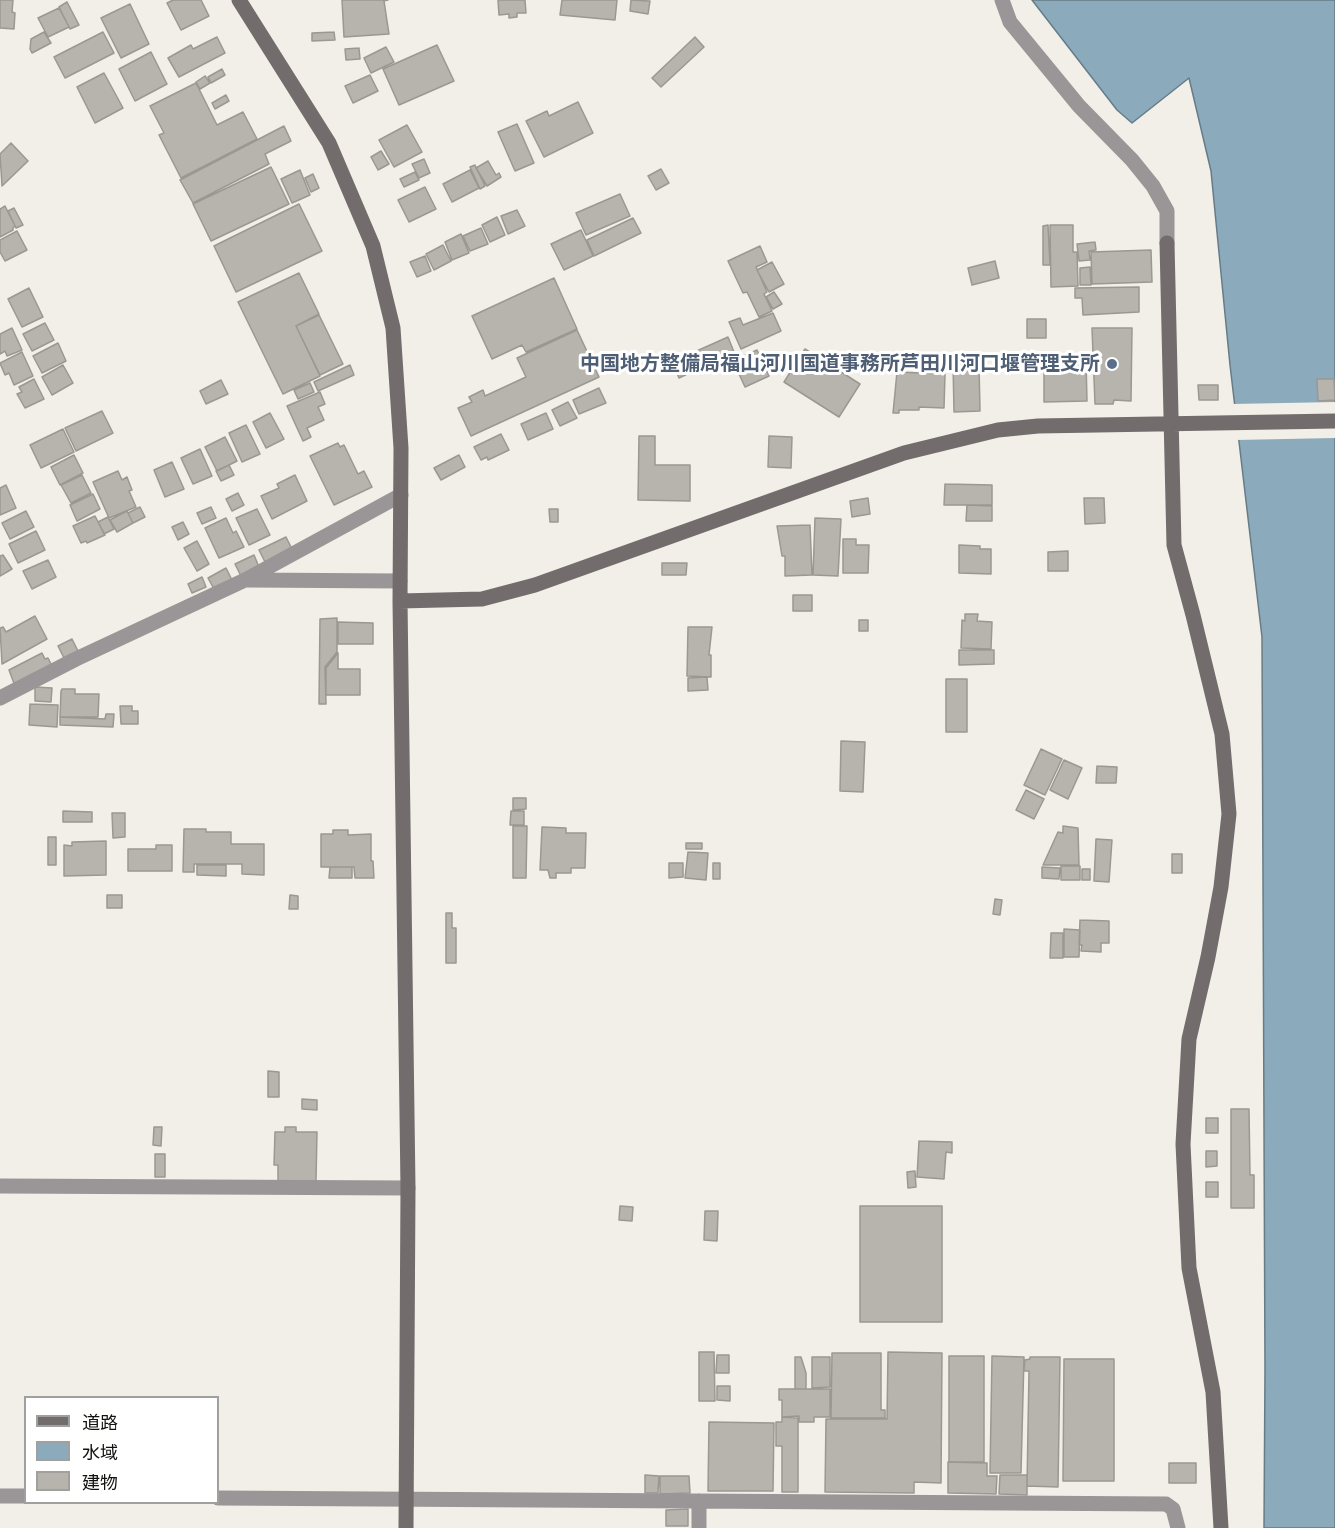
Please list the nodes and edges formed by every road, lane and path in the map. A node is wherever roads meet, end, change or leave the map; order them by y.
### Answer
1 (239, 0) edge
2 (1002, 0) edge
3 (1335, 422) edge
4 (1172, 425) junction
5 (401, 495) junction
6 (245, 580) junction
7 (400, 581) junction
8 (400, 601) junction
9 (0, 698) edge
10 (0, 1186) edge
11 (408, 1188) junction
12 (0, 1496) edge
13 (24, 1496) edge
14 (219, 1498) edge
15 (406, 1499) junction
16 (699, 1501) junction
17 (406, 1528) edge
18 (699, 1528) edge
19 (1178, 1528) edge
20 (1221, 1528) edge

1 - 5 street
2 - 4 street
3 - 4 street
4 - 8 street
4 - 20 street
5 - 6 street
5 - 7 street
6 - 7 street
6 - 9 street
7 - 8 street
8 - 11 street
10 - 11 street
11 - 15 street
12 - 13 street
14 - 15 street
15 - 16 street
15 - 17 street
16 - 18 street
16 - 19 street

